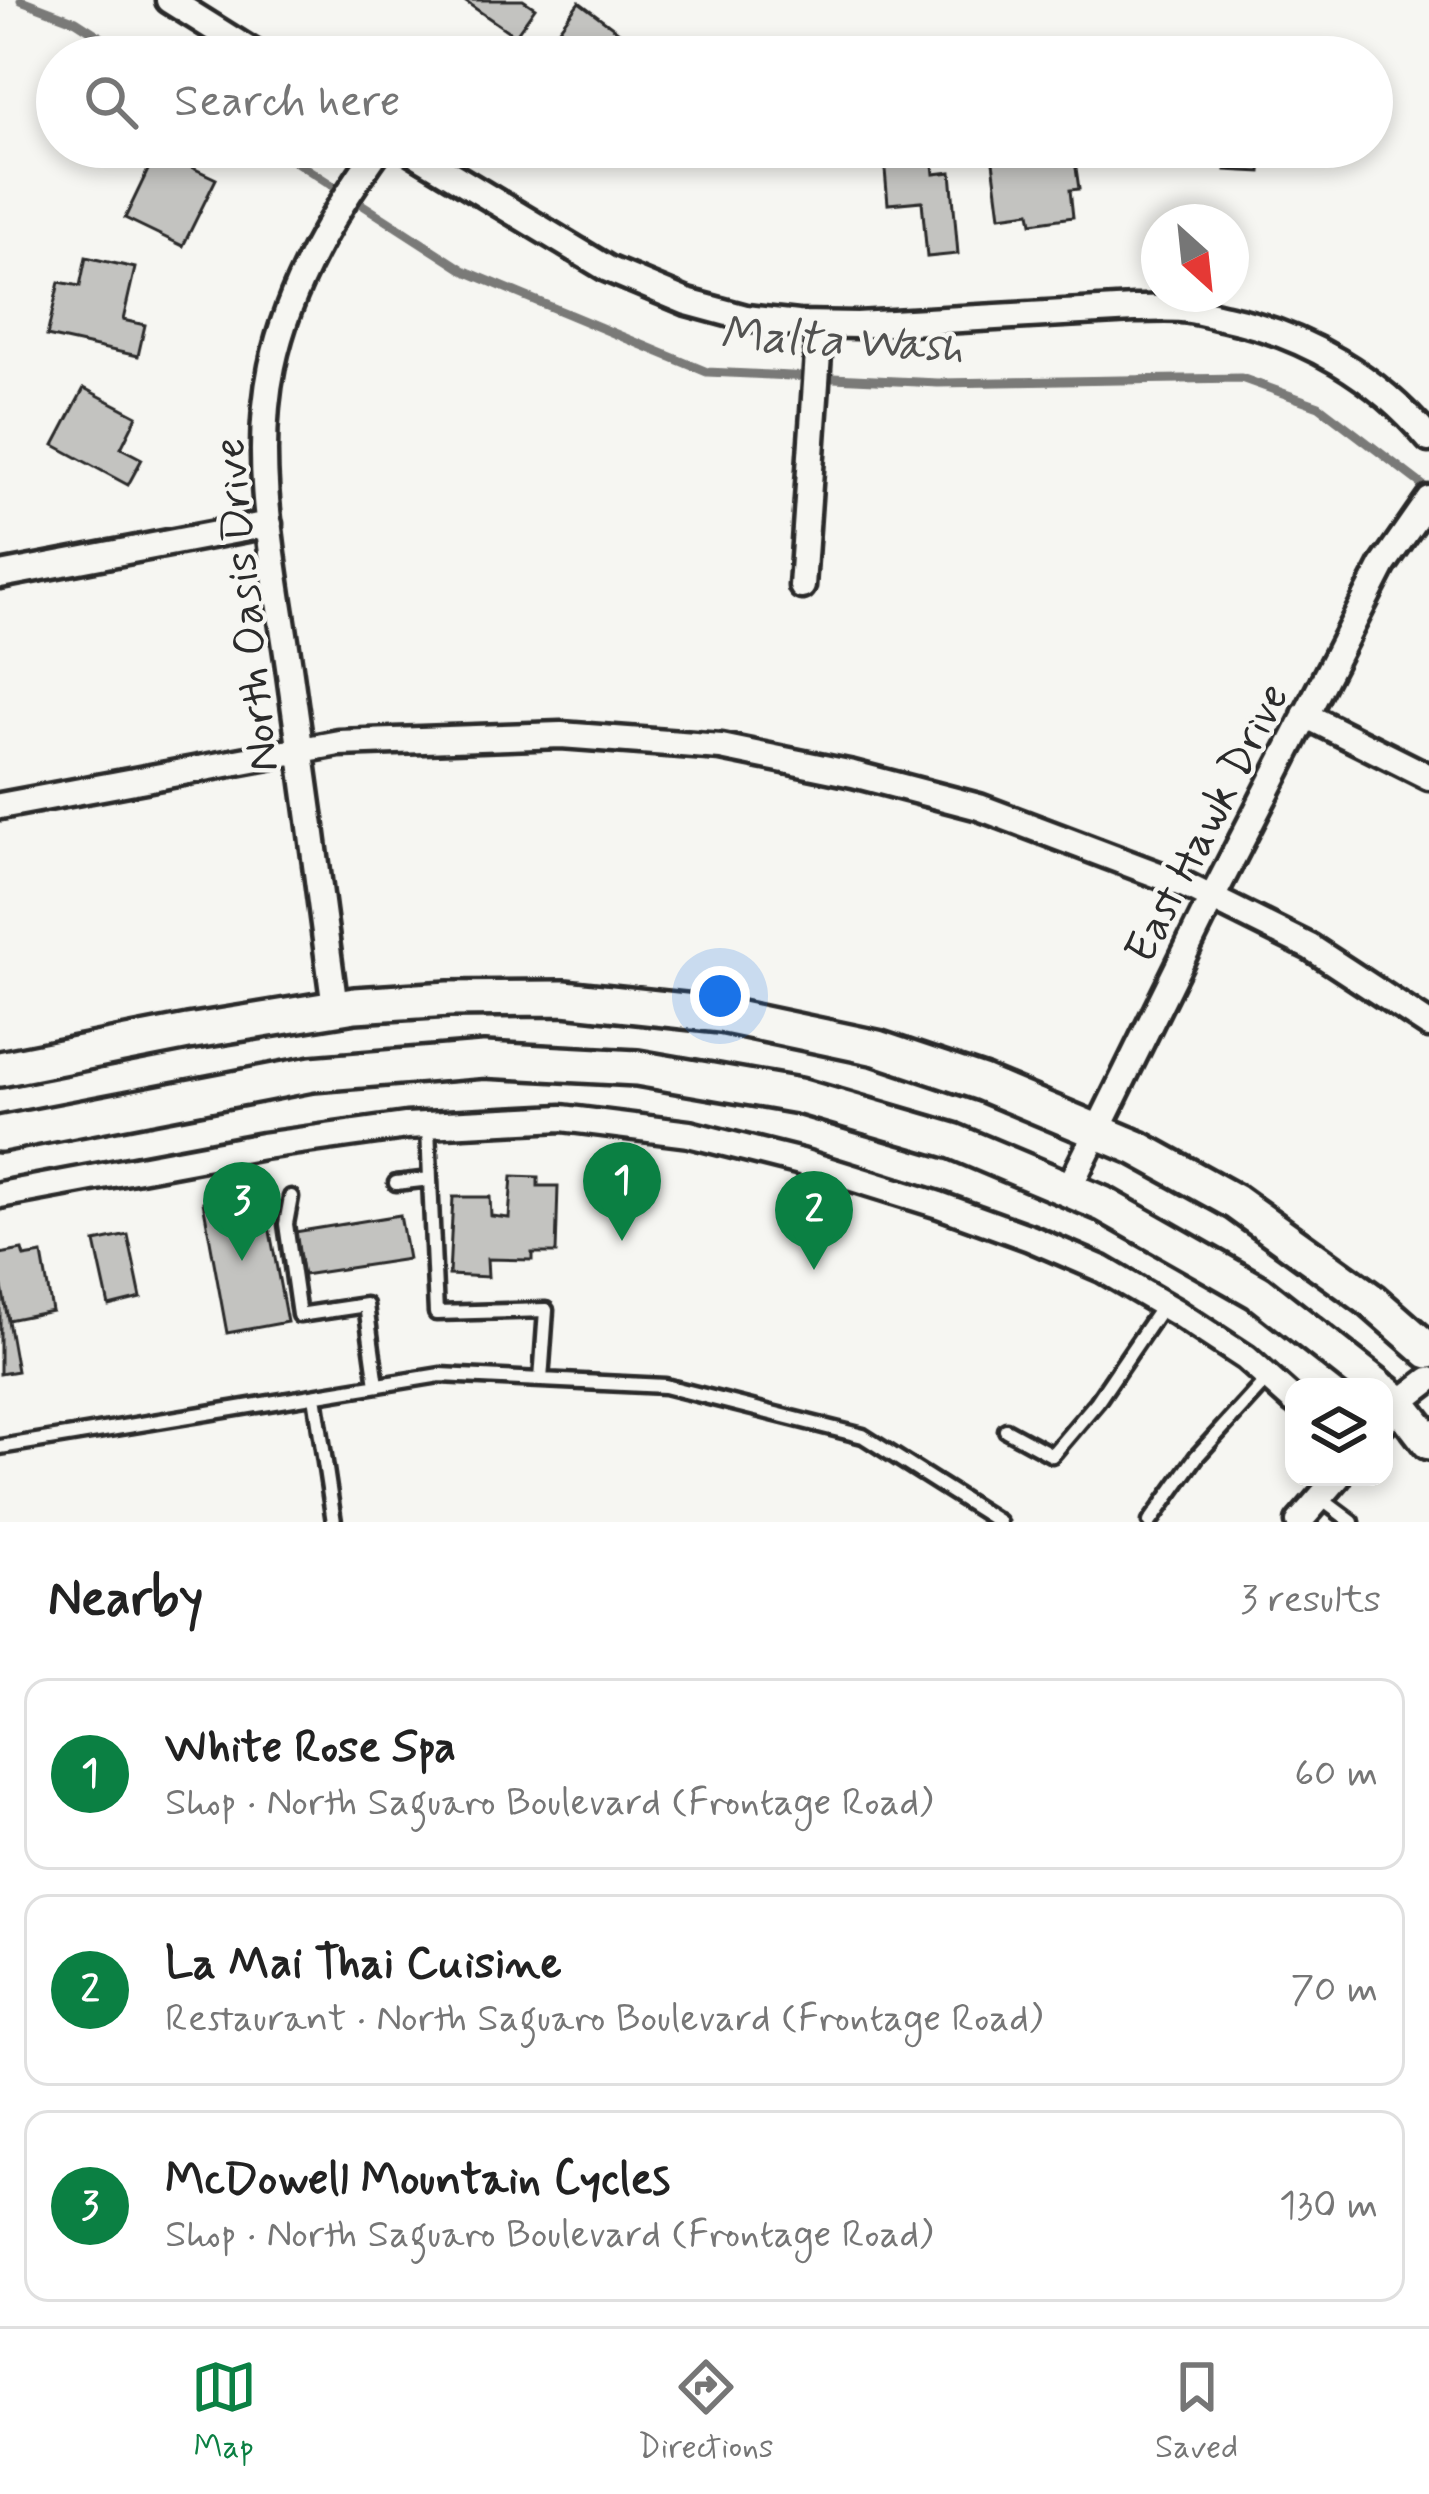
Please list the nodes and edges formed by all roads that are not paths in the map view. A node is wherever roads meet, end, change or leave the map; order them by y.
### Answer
1 (169, 0) edge
2 (226, 36) edge
3 (365, 168) edge
4 (439, 168) edge
5 (820, 325) junction
6 (1429, 439) edge
7 (1429, 499) edge
8 (269, 524) junction
9 (0, 574) edge
10 (802, 586) dead end
11 (1305, 715) junction
12 (301, 749) junction
13 (1429, 777) edge
14 (0, 806) edge
15 (1212, 898) junction
16 (335, 1008) junction
17 (1429, 1025) edge
18 (0, 1069) edge
19 (428, 1125) junction
20 (1096, 1132) junction
21 (0, 1134) edge
22 (430, 1179) junction
23 (396, 1183) dead end
24 (1068, 1190) junction
25 (0, 1196) edge
26 (291, 1197) dead end
27 (1162, 1305) junction
28 (1429, 1352) edge
29 (1268, 1378) junction
30 (1360, 1378) edge
31 (541, 1380) junction
32 (1429, 1380) edge
33 (377, 1385) junction
34 (1285, 1393) edge
35 (315, 1396) junction
36 (1393, 1398) edge
37 (1393, 1407) edge
38 (1006, 1430) dead end
39 (1429, 1442) edge
40 (0, 1447) edge
41 (1330, 1486) edge
42 (1319, 1498) junction
43 (334, 1522) edge
44 (999, 1522) edge
45 (1150, 1522) edge
46 (1299, 1522) edge
47 (1352, 1522) edge

1 - 2 street
3 - 8 street, North Oasis Drive
4 - 5 street
5 - 6 street
5 - 10 street
7 - 11 street, East Hawk Drive
8 - 9 street
8 - 12 street, North Oasis Drive
11 - 13 street
11 - 15 street, East Hawk Drive
12 - 14 street
12 - 15 street
12 - 16 street, North Oasis Drive
15 - 17 street
15 - 20 street, East Hawk Drive
16 - 18 main road
16 - 20 main road
19 - 22 lane
19 - 25 street
19 - 27 street
20 - 24 street, East Hawk Drive
20 - 28 main road
21 - 24 main road
22 - 23 lane
22 - 31 lane
24 - 30 main road
26 - 33 lane
27 - 29 street
27 - 38 lane
29 - 34 street
29 - 45 lane
31 - 33 lane
31 - 44 lane
32 - 36 street
33 - 35 lane
35 - 40 lane
35 - 43 lane
37 - 39 main road
41 - 42 street
42 - 46 street
42 - 47 lane

